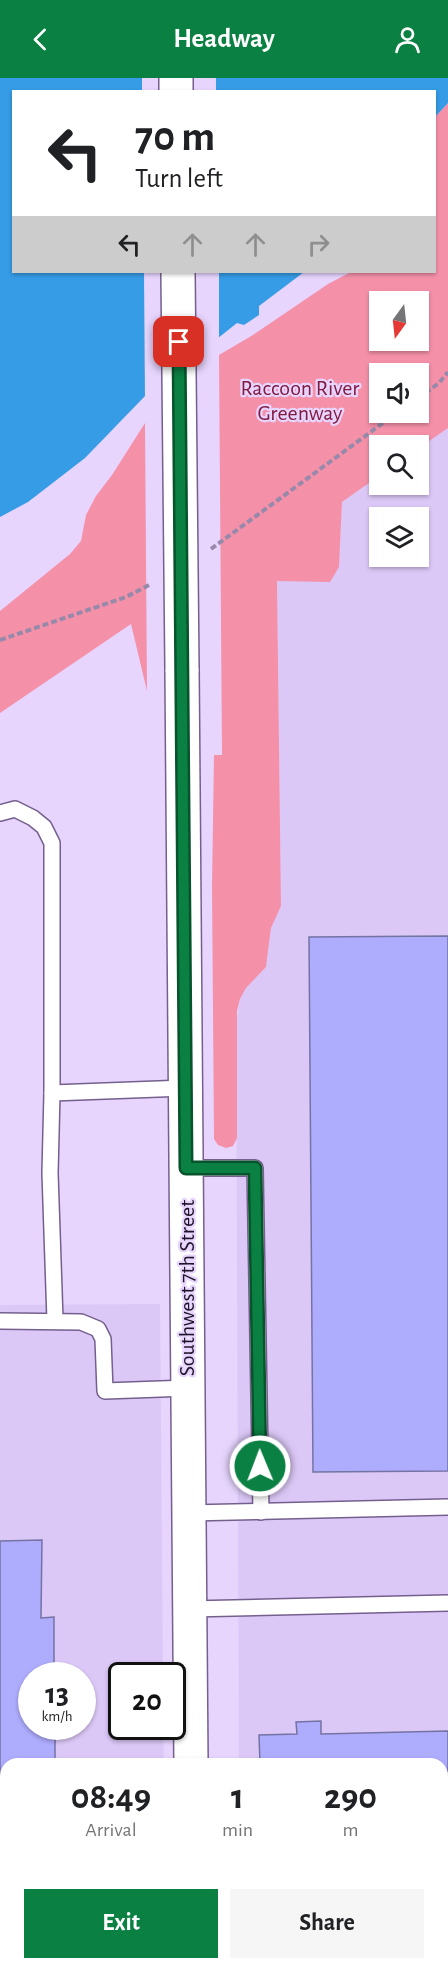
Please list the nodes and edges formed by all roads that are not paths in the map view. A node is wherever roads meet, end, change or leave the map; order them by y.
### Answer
1 (178, 273) edge
2 (0, 813) edge
3 (185, 1088) junction
4 (52, 1093) junction
5 (186, 1168) junction
6 (55, 1320) junction
7 (0, 1321) edge
8 (188, 1388) junction
9 (448, 1507) edge
10 (261, 1512) junction
11 (189, 1513) junction
12 (448, 1603) edge
13 (190, 1609) junction
14 (191, 1758) edge

1 - 3 main road, Southwest 7th Street, bridge
2 - 4 lane
3 - 4 lane
3 - 5 main road, Southwest 7th Street
4 - 6 lane
5 - 8 main road, Southwest 7th Street
5 - 10 lane
6 - 7 lane
6 - 8 lane
8 - 11 main road, Southwest 7th Street
9 - 10 lane
10 - 11 lane
11 - 13 main road, Southwest 7th Street
12 - 13 lane
13 - 14 main road, Southwest 7th Street

